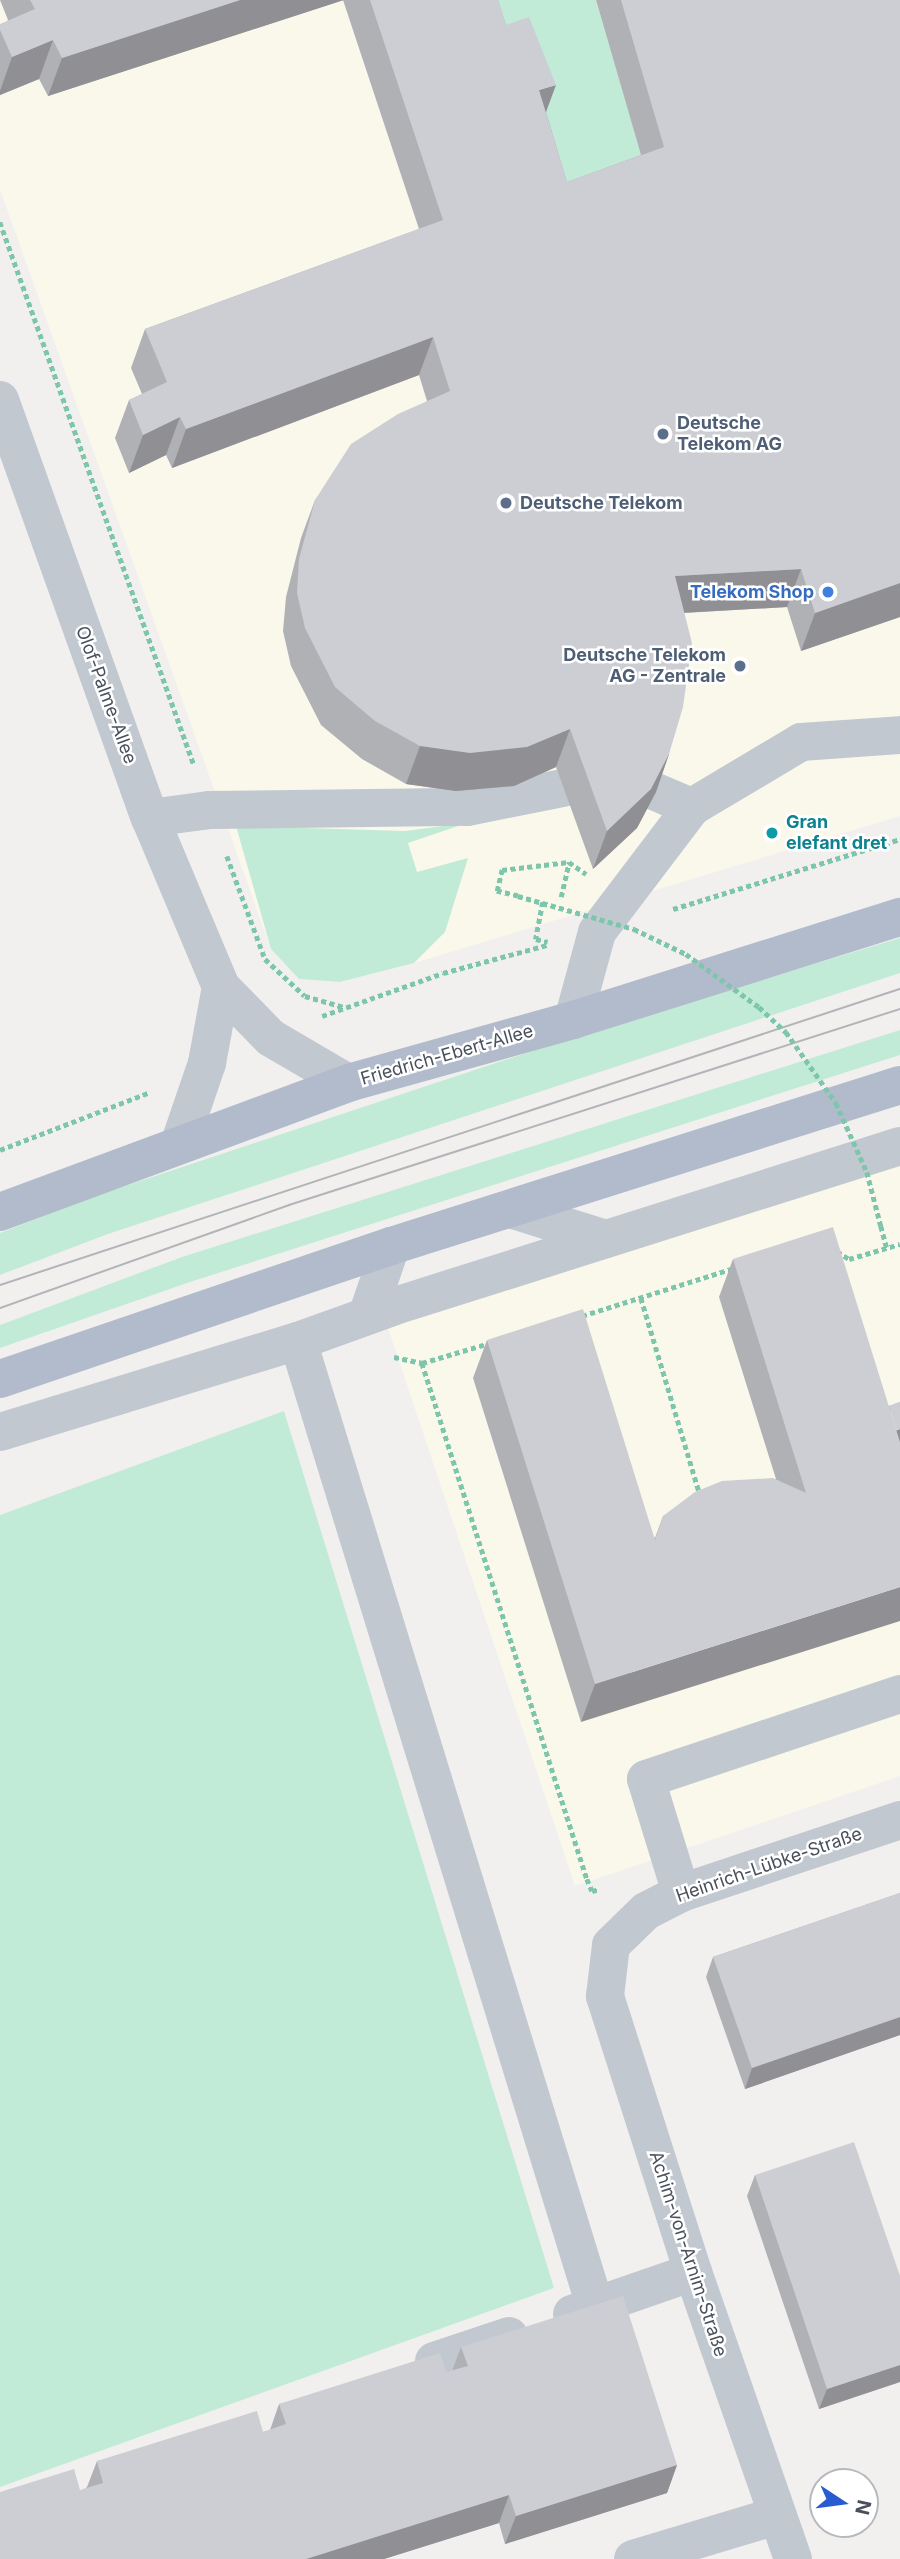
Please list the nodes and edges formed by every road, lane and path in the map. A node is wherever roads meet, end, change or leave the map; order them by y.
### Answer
1 (0, 222) edge
2 (0, 400) edge
3 (900, 735) edge
4 (563, 788) dead end
5 (656, 792) edge
6 (692, 807) junction
7 (210, 810) junction
8 (150, 818) junction
9 (900, 839) edge
10 (569, 862) junction
11 (561, 897) dead end
12 (544, 902) junction
13 (629, 910) junction
14 (663, 912) dead end
15 (900, 917) edge
16 (554, 932) dead end
17 (597, 932) junction
18 (221, 986) junction
19 (344, 1007) junction
20 (573, 1020) junction
21 (271, 1038) junction
22 (207, 1063) junction
23 (348, 1083) junction
24 (900, 1085) edge
25 (179, 1145) junction
26 (900, 1146) edge
27 (0, 1150) edge
28 (513, 1210) junction
29 (0, 1213) edge
30 (606, 1239) junction
31 (900, 1244) edge
32 (391, 1246) junction
33 (830, 1246) edge
34 (887, 1248) junction
35 (744, 1265) edge
36 (641, 1298) junction
37 (367, 1316) junction
38 (576, 1317) edge
39 (499, 1340) edge
40 (298, 1342) junction
41 (385, 1356) dead end
42 (422, 1363) junction
43 (0, 1379) edge
44 (0, 1432) edge
45 (704, 1507) edge
46 (900, 1694) edge
47 (900, 1820) edge
48 (681, 1893) junction
49 (646, 1911) junction
50 (611, 1945) joint
51 (693, 2272) junction
52 (595, 2306) junction
53 (434, 2361) edge
54 (776, 2516) junction
55 (633, 2559) edge
56 (793, 2559) edge

1 - 7 path
2 - 8 street, Olof-Palme-Allee
3 - 6 street
4 - 7 street
5 - 6 street
6 - 13 street
7 - 8 street
7 - 19 path
8 - 18 street, Olof-Palme-Allee
9 - 14 path
10 - 11 path
10 - 12 path, bridge
10 - 13 path
12 - 16 path
12 - 34 path, bridge
13 - 17 street
13 - 17 path
15 - 20 main road, Friedrich-Ebert-Allee
17 - 19 path
17 - 20 street
18 - 21 street, Olof-Palme-Allee
18 - 22 street
19 - 21 path
20 - 23 main road, Friedrich-Ebert-Allee
21 - 23 street, Olof-Palme-Allee
22 - 25 street
22 - 27 path
23 - 25 main road, Friedrich-Ebert-Allee
24 - 28 main road
25 - 29 main road, Friedrich-Ebert-Allee
26 - 30 street
28 - 30 street
28 - 32 main road
30 - 37 street
31 - 34 path
32 - 37 street
32 - 43 main road
33 - 34 path
35 - 36 path
36 - 38 path
36 - 45 path
37 - 40 street
39 - 42 path
40 - 44 street
40 - 52 street
41 - 42 path
42 - 49 path
46 - 48 street
47 - 48 street, Heinrich-Lübke-Straße
48 - 49 street, Heinrich-Lübke-Straße
49 - 50 street, Heinrich-Lübke-Straße
50 - 51 street, Achim-von-Arnim-Straße
51 - 52 street
51 - 54 street, Achim-von-Arnim-Straße
52 - 53 street
54 - 55 street
54 - 56 street, Achim-von-Arnim-Straße

